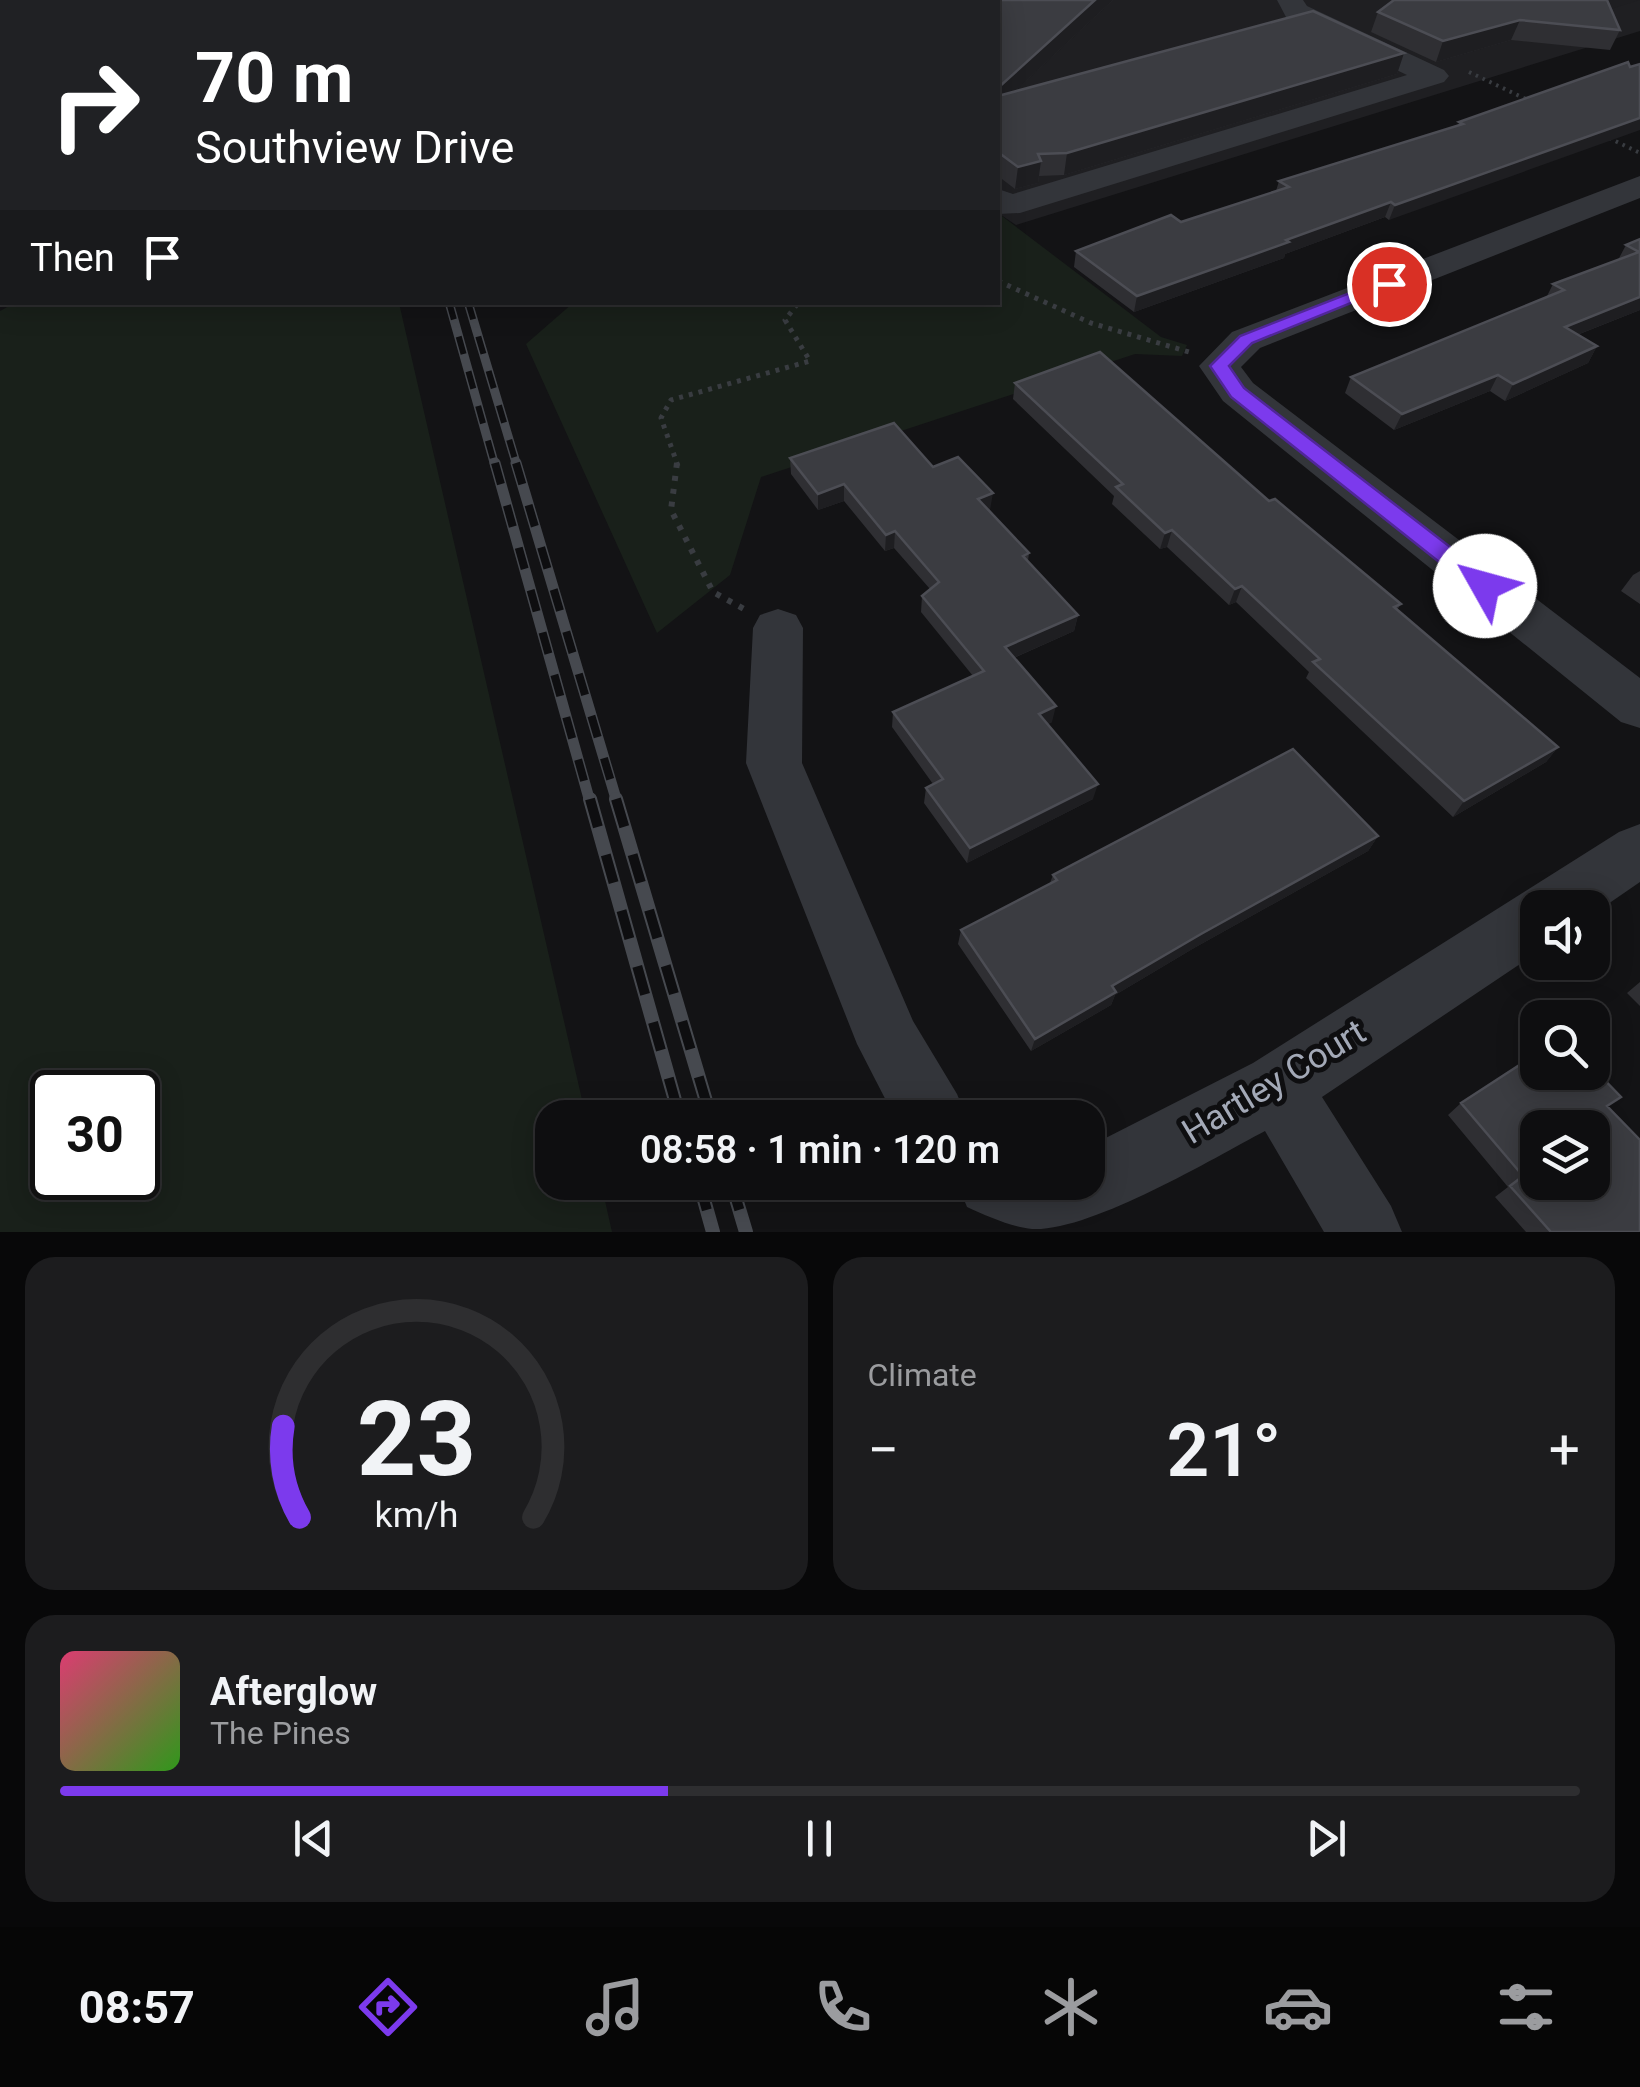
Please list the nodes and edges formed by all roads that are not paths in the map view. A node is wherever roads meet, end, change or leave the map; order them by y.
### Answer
1 (1290, 0) edge
2 (1640, 186) edge
3 (1000, 200) edge
4 (778, 628) road end
5 (1640, 707) edge
6 (1640, 850) edge
7 (1579, 890) edge
8 (1520, 929) edge
9 (1277, 1087) junction
10 (922, 1100) edge
11 (1105, 1175) edge
12 (1365, 1232) edge

1 - 3 street
2 - 5 street
4 - 10 street
6 - 7 street
8 - 9 street, Hartley Court
9 - 11 street, Hartley Court
9 - 12 street

